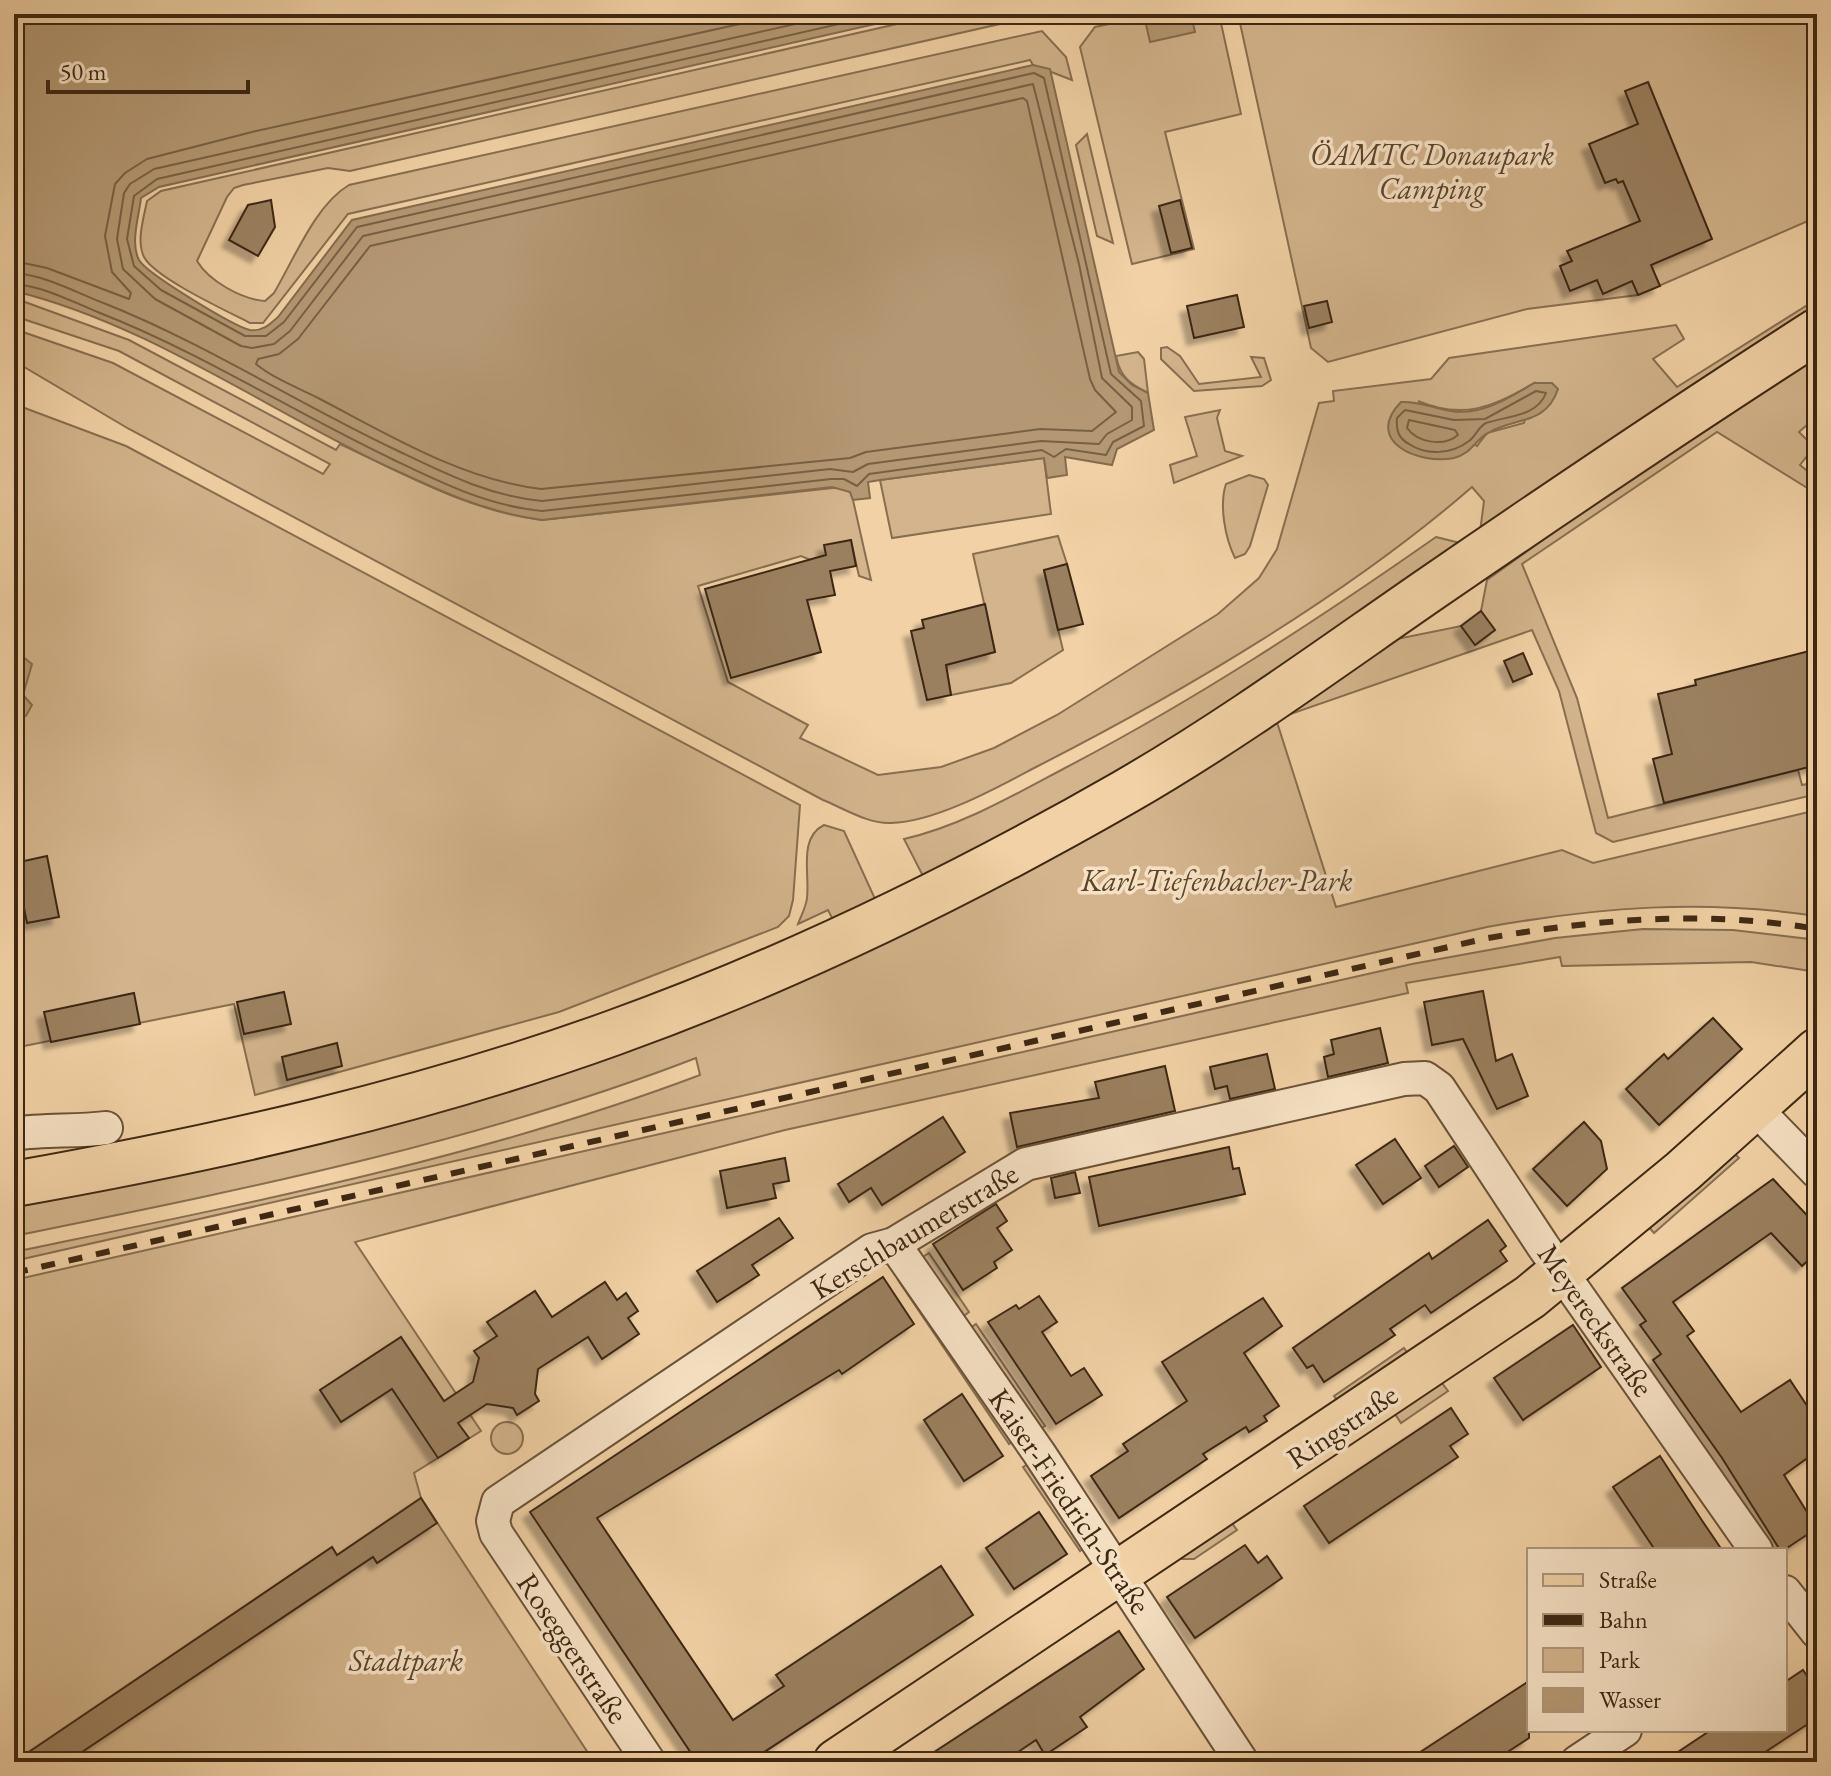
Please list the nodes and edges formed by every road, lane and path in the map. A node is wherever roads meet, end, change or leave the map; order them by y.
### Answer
1 (1817, 331) edge
2 (1817, 1051) edge
3 (1439, 1088) joint
4 (1754, 1107) junction
5 (106, 1128) dead end
6 (14, 1134) edge
7 (1817, 1172) edge
8 (14, 1184) edge
9 (894, 1244) junction
10 (1562, 1271) junction
11 (496, 1533) joint
12 (1755, 1548) edge
13 (1119, 1575) junction
14 (1622, 1732) edge
15 (649, 1762) edge
16 (836, 1762) edge
17 (1242, 1762) edge
18 (1577, 1762) edge

1 - 8 main road
2 - 4 main road, Ringstraße
3 - 9 street, Kerschbaumerstraße
3 - 10 street, Meyereckstraße
4 - 7 street
4 - 10 main road, Ringstraße
5 - 6 street
9 - 11 street, Kerschbaumerstraße
9 - 13 street, Kaiser-Friedrich-Straße
10 - 12 street, Meyereckstraße
10 - 13 main road, Ringstraße
11 - 15 street, Roseggerstraße
13 - 16 main road, Ringstraße
13 - 17 street, Kaiser-Friedrich-Straße
14 - 18 street

